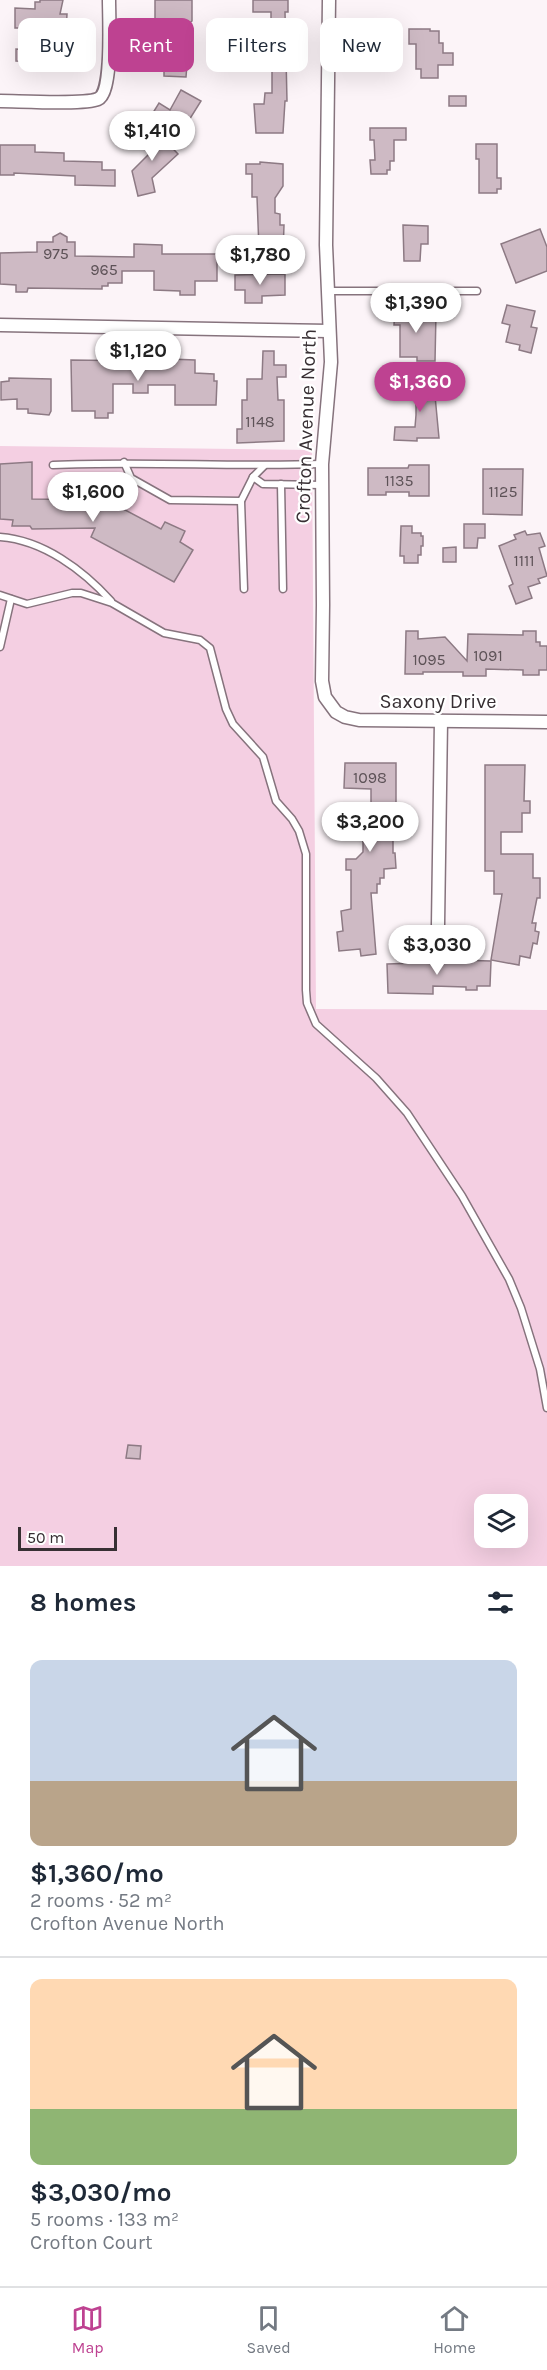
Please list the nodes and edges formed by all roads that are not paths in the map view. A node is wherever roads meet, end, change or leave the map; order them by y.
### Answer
1 (109, 0) edge
2 (329, 0) edge
3 (0, 101) edge
4 (328, 291) junction
5 (477, 291) dead end
6 (0, 326) edge
7 (329, 332) junction
8 (124, 462) junction
9 (322, 464) junction
10 (53, 465) dead end
11 (264, 466) junction
12 (254, 477) junction
13 (281, 484) junction
14 (322, 485) junction
15 (241, 501) junction
16 (0, 537) edge
17 (244, 589) dead end
18 (283, 589) dead end
19 (0, 595) edge
20 (11, 599) junction
21 (112, 603) junction
22 (0, 647) edge
23 (332, 707) joint
24 (441, 721) junction
25 (547, 722) edge
26 (438, 925) dead end
27 (547, 1408) edge

1 - 3 street
2 - 4 street, Crofton Avenue North
4 - 5 lane
4 - 7 street, Crofton Avenue North
6 - 7 street
7 - 9 street, Crofton Avenue North
8 - 10 lane
8 - 11 lane
8 - 15 lane
9 - 11 lane
9 - 14 street, Crofton Avenue North
11 - 12 lane
12 - 13 lane
12 - 15 lane
13 - 14 lane
13 - 18 lane
14 - 23 street, Crofton Avenue North
15 - 17 lane
16 - 21 lane
19 - 20 lane
20 - 21 lane
20 - 22 lane
21 - 27 lane
23 - 24 street, Saxony Drive
24 - 25 street, Saxony Drive
24 - 26 street

